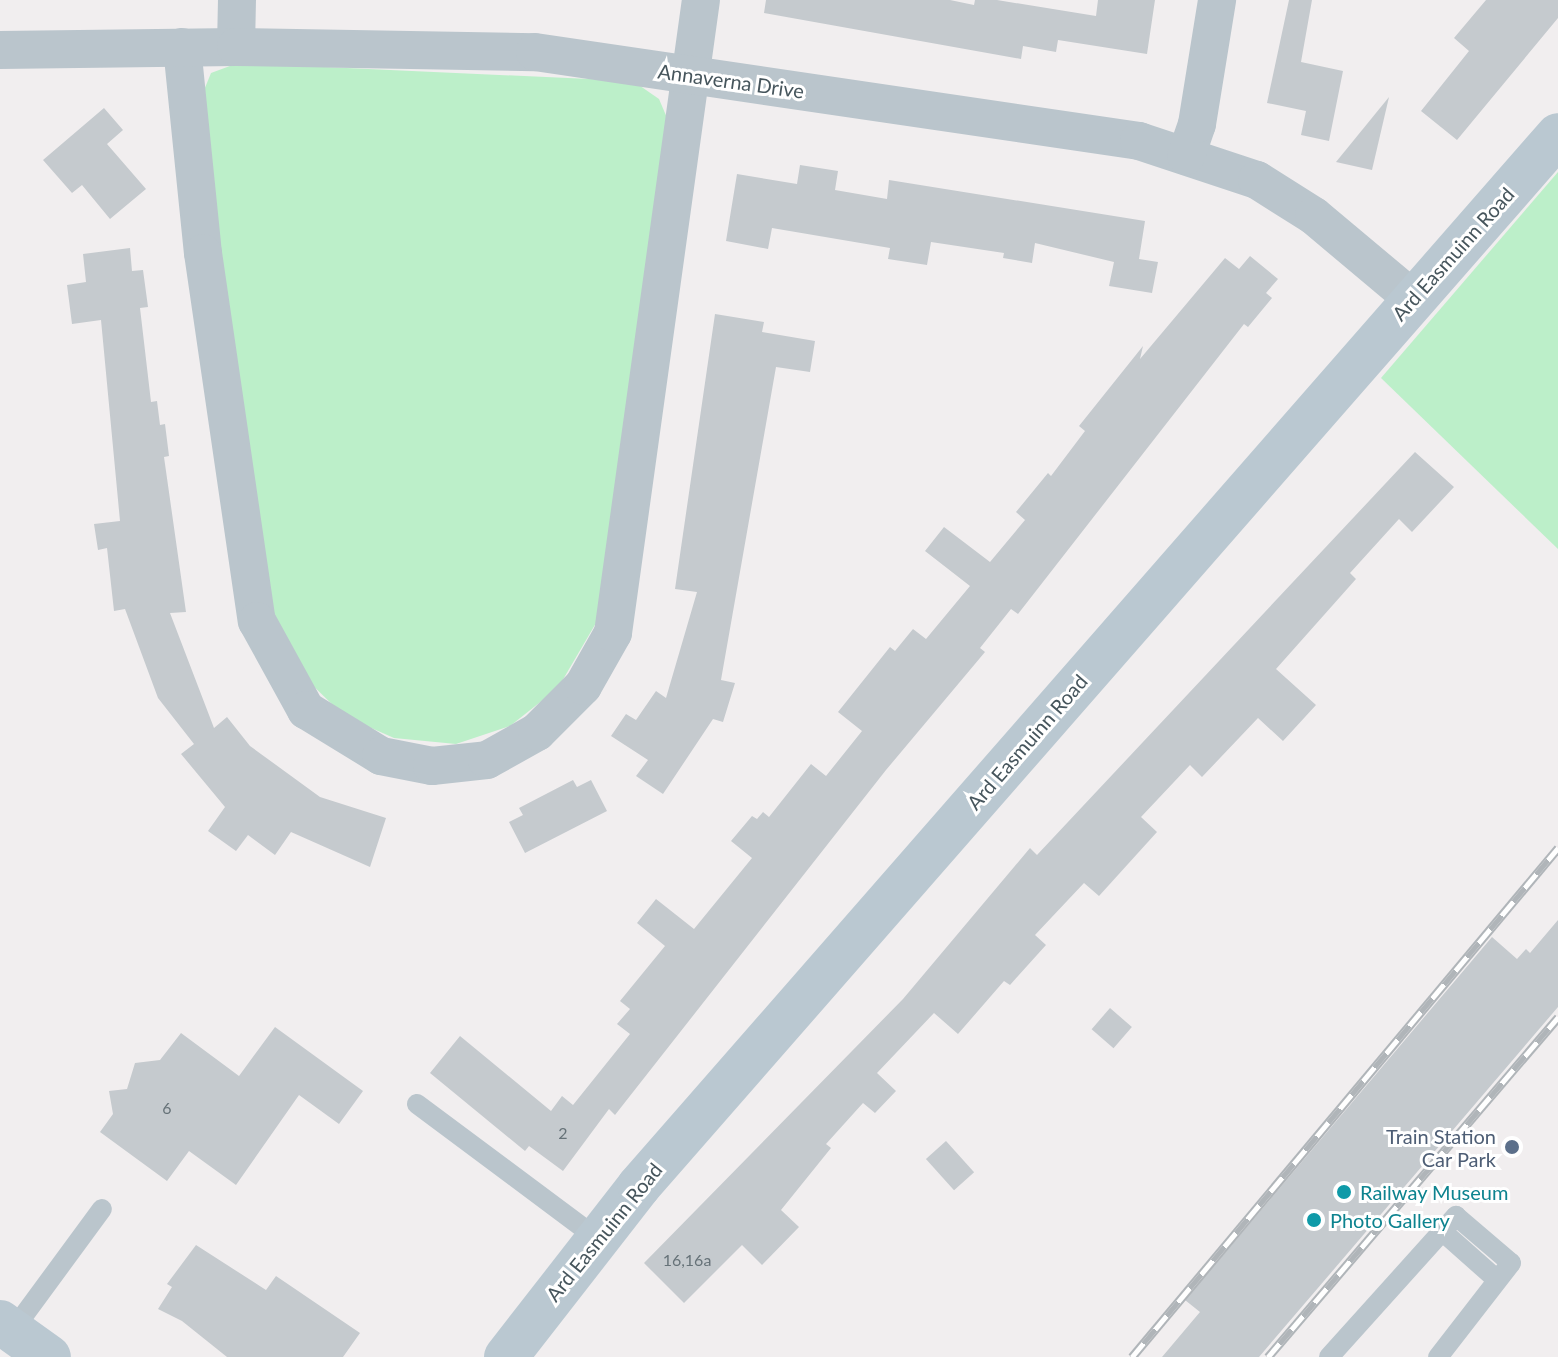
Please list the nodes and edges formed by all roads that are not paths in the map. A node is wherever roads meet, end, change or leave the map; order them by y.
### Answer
1 (237, 0) edge
2 (701, 0) edge
3 (1217, 0) edge
4 (182, 47) junction
5 (236, 47) junction
6 (0, 50) edge
7 (690, 74) junction
8 (1558, 135) edge
9 (1186, 156) junction
10 (1413, 299) junction
11 (417, 1104) dead end
12 (102, 1209) dead end
13 (1449, 1224) junction
14 (597, 1238) junction
15 (1496, 1279) junction
16 (6, 1326) edge
17 (48, 1357) edge
18 (506, 1357) edge
19 (1329, 1357) edge
20 (1438, 1357) edge

1 - 5 street
2 - 7 street
3 - 9 street
4 - 5 street, Annaverna Drive
4 - 6 street, Annaverna Drive
4 - 7 street
5 - 7 street, Annaverna Drive
7 - 9 street, Annaverna Drive
8 - 10 street, Ard Easmuinn Road
9 - 10 street, Annaverna Drive
10 - 14 street, Ard Easmuinn Road
11 - 14 lane
12 - 16 lane
13 - 15 lane
13 - 15 lane
13 - 19 lane
14 - 18 street, Ard Easmuinn Road
15 - 20 lane
16 - 17 street

